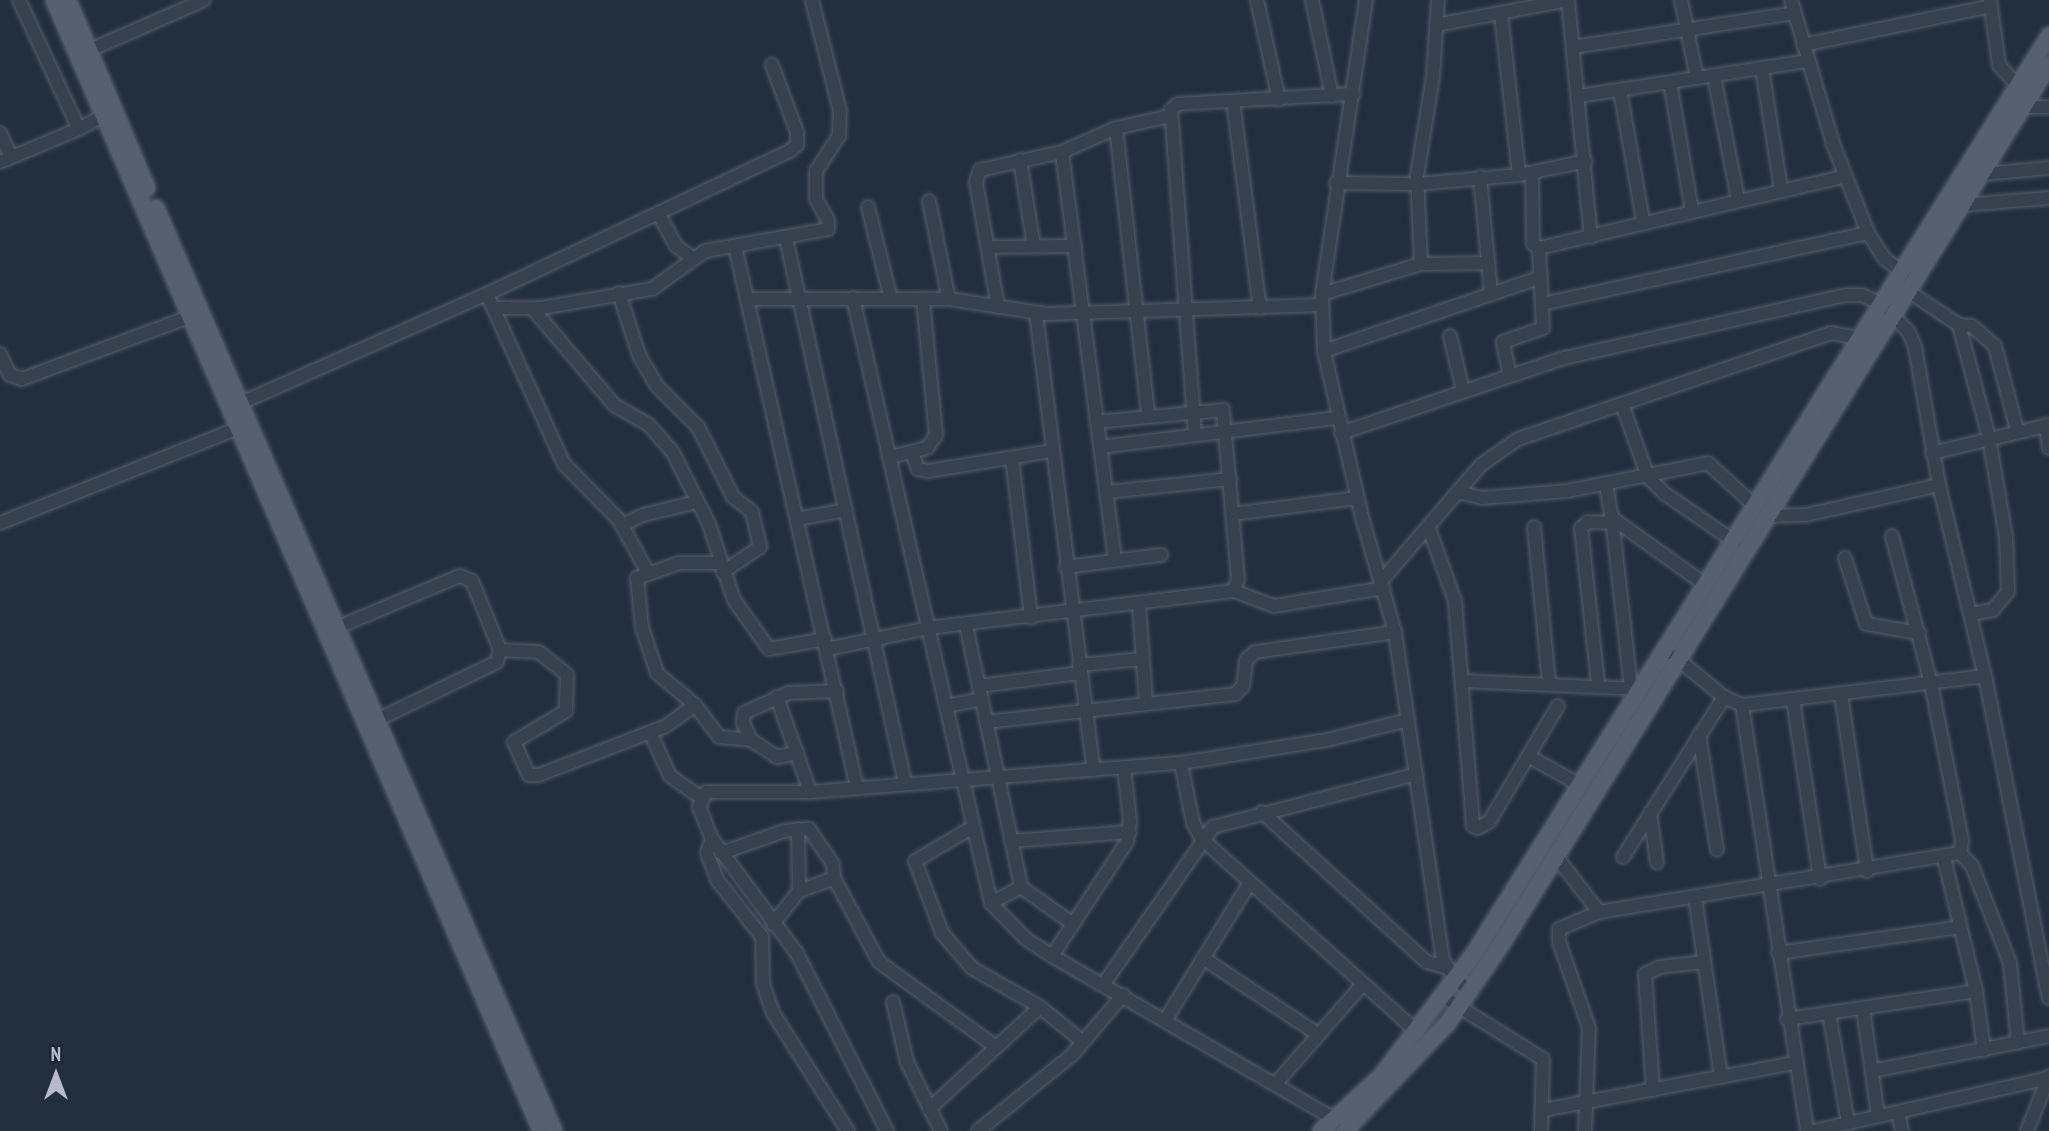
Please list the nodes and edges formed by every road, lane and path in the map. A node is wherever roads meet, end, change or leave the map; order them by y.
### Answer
1 (19, 0) edge
2 (54, 0) edge
3 (68, 0) edge
4 (204, 0) edge
5 (812, 0) edge
6 (1257, 0) edge
7 (1312, 0) edge
8 (1366, 0) edge
9 (1437, 0) edge
10 (1568, 0) edge
11 (1681, 0) edge
12 (1791, 0) edge
13 (1991, 3) edge
14 (1794, 13) junction
15 (1501, 14) junction
16 (1436, 25) junction
17 (1688, 29) junction
18 (2049, 36) edge
19 (1803, 45) junction
20 (1573, 47) junction
21 (90, 50) junction
22 (1808, 61) junction
23 (772, 65) dead end
24 (2049, 65) edge
25 (1762, 68) junction
26 (1714, 76) junction
27 (1697, 78) junction
28 (1670, 82) junction
29 (2018, 86) junction
30 (1620, 90) junction
31 (1353, 94) junction
32 (1332, 96) junction
33 (1579, 96) junction
34 (1279, 100) junction
35 (1233, 101) junction
36 (2015, 105) junction
37 (2049, 107) edge
38 (110, 111) junction
39 (1170, 116) junction
40 (1116, 128) junction
41 (79, 130) junction
42 (0, 133) edge
43 (1062, 152) junction
44 (6, 160) edge
45 (1020, 160) junction
46 (1586, 162) junction
47 (2049, 169) edge
48 (1526, 174) junction
49 (1984, 174) junction
50 (1846, 176) junction
51 (1480, 177) junction
52 (1336, 183) junction
53 (1417, 184) junction
54 (1782, 190) junction
55 (2049, 198) edge
56 (1738, 200) junction
57 (929, 201) dead end
58 (1964, 205) junction
59 (868, 207) dead end
60 (1692, 211) junction
61 (658, 213) junction
62 (1643, 220) junction
63 (1868, 233) junction
64 (786, 237) junction
65 (1591, 237) junction
66 (735, 246) junction
67 (1034, 246) junction
68 (1075, 246) junction
69 (990, 247) junction
70 (1539, 248) junction
71 (691, 257) junction
72 (1486, 263) junction
73 (1421, 264) junction
74 (1902, 272) junction
75 (1541, 277) junction
76 (1913, 288) junction
77 (619, 292) junction
78 (1491, 293) junction
79 (487, 294) junction
80 (797, 297) junction
81 (853, 298) junction
82 (747, 299) junction
83 (891, 299) junction
84 (923, 299) junction
85 (949, 299) junction
86 (1321, 299) junction
87 (1542, 304) junction
88 (1881, 304) junction
89 (998, 307) junction
90 (1260, 307) junction
91 (493, 308) junction
92 (533, 309) junction
93 (1189, 311) junction
94 (1135, 312) junction
95 (1036, 314) junction
96 (1085, 314) junction
97 (191, 316) junction
98 (1895, 316) junction
99 (1959, 325) junction
100 (1450, 336) dead end
101 (1860, 338) junction
102 (1324, 351) junction
103 (0, 354) edge
104 (1510, 376) junction
105 (1463, 391) junction
106 (1622, 404) junction
107 (235, 406) junction
108 (1193, 409) junction
109 (1148, 414) junction
110 (1337, 418) junction
111 (1097, 422) junction
112 (2048, 425) edge
113 (243, 426) junction
114 (2017, 430) junction
115 (1228, 431) junction
116 (1341, 433) junction
117 (1195, 435) junction
118 (1989, 438) junction
119 (1100, 447) junction
120 (2049, 448) edge
121 (1052, 450) junction
122 (912, 452) junction
123 (1933, 453) junction
124 (890, 457) junction
125 (1012, 458) junction
126 (1648, 477) junction
127 (1230, 479) junction
128 (1606, 485) junction
129 (1939, 485) junction
130 (1107, 492) junction
131 (1458, 492) junction
132 (1357, 498) junction
133 (697, 502) junction
134 (1756, 507) junction
135 (846, 510) junction
136 (1232, 514) junction
137 (1770, 516) junction
138 (797, 519) junction
139 (1613, 520) junction
140 (0, 523) edge
141 (623, 525) junction
142 (1428, 526) junction
143 (1534, 527) dead end
144 (1892, 536) dead end
145 (292, 539) junction
146 (1735, 542) junction
147 (1160, 555) dead end
148 (1845, 558) dead end
149 (1115, 559) junction
150 (722, 567) junction
151 (1066, 567) junction
152 (647, 571) junction
153 (1383, 584) junction
154 (1706, 585) junction
155 (1234, 591) junction
156 (1139, 606) junction
157 (1071, 614) junction
158 (1970, 614) junction
159 (1031, 618) junction
160 (966, 625) junction
161 (337, 628) junction
162 (928, 628) junction
163 (1395, 632) junction
164 (1919, 633) junction
165 (874, 640) junction
166 (826, 644) junction
167 (1665, 649) junction
168 (500, 650) junction
169 (1142, 659) junction
170 (1680, 661) junction
171 (1079, 669) junction
172 (1985, 676) junction
173 (1462, 681) junction
174 (1549, 683) junction
175 (1931, 683) junction
176 (1598, 684) junction
177 (1636, 688) junction
178 (837, 691) junction
179 (980, 693) junction
180 (1841, 694) junction
181 (777, 697) junction
182 (1724, 697) junction
183 (1793, 700) junction
184 (1146, 703) junction
185 (695, 705) junction
186 (1742, 705) junction
187 (946, 706) junction
188 (1558, 706) dead end
189 (1085, 710) junction
190 (377, 720) junction
191 (1408, 720) junction
192 (986, 722) junction
193 (650, 732) junction
194 (1699, 736) junction
195 (751, 740) junction
196 (798, 753) junction
197 (1528, 756) junction
198 (1181, 763) junction
199 (1124, 768) junction
200 (1094, 769) junction
201 (1416, 774) junction
202 (998, 779) junction
203 (962, 781) junction
204 (905, 783) junction
205 (1580, 785) junction
206 (857, 788) junction
207 (810, 792) junction
208 (701, 798) junction
209 (1262, 812) junction
210 (1650, 813) junction
211 (973, 827) junction
212 (798, 829) junction
213 (1130, 832) junction
214 (712, 839) junction
215 (1202, 839) junction
216 (1012, 841) junction
217 (1717, 850) dead end
218 (721, 853) junction
219 (1960, 853) junction
220 (1555, 855) junction
221 (1623, 857) dead end
222 (1944, 858) junction
223 (1657, 863) dead end
224 (1867, 871) junction
225 (834, 878) junction
226 (1820, 879) junction
227 (1249, 884) junction
228 (1021, 887) junction
229 (1768, 888) junction
230 (799, 891) junction
231 (1695, 897) junction
232 (991, 903) junction
233 (1599, 912) junction
234 (1073, 924) junction
235 (773, 925) junction
236 (1960, 927) junction
237 (2043, 935) edge
238 (1777, 953) junction
239 (1052, 956) junction
240 (1203, 958) junction
241 (1703, 962) junction
242 (1450, 973) junction
243 (1363, 984) junction
244 (1103, 985) junction
245 (1470, 990) junction
246 (1976, 991) junction
247 (1123, 995) junction
248 (1442, 996) junction
249 (2049, 998) edge
250 (893, 1002) dead end
251 (1040, 1007) junction
252 (1863, 1008) junction
253 (1458, 1009) junction
254 (1829, 1013) junction
255 (1787, 1018) junction
256 (1166, 1019) junction
257 (1416, 1031) junction
258 (1316, 1033) junction
259 (2049, 1036) edge
260 (1083, 1042) junction
261 (2018, 1043) junction
262 (996, 1047) junction
263 (1984, 1050) junction
264 (1794, 1063) junction
265 (1872, 1071) junction
266 (1721, 1077) junction
267 (2049, 1077) edge
268 (1277, 1083) junction
269 (1653, 1090) junction
270 (1587, 1102) junction
271 (929, 1109) junction
272 (1543, 1110) junction
273 (1898, 1112) junction
274 (1878, 1116) junction
275 (1847, 1123) junction
276 (1342, 1126) edge
277 (541, 1131) edge
278 (554, 1131) edge
279 (848, 1131) edge
280 (887, 1131) edge
281 (941, 1131) edge
282 (978, 1131) edge
283 (1321, 1131) edge
284 (1541, 1131) edge
285 (1585, 1131) edge
286 (1807, 1131) edge
287 (1813, 1131) edge
288 (1902, 1131) edge
289 (2027, 1131) edge

1 - 41 street
2 - 38 main road
3 - 21 main road
4 - 21 street
5 - 64 street
6 - 34 street
7 - 32 street
8 - 31 street
9 - 16 street
10 - 15 street
10 - 20 street
11 - 17 street
12 - 14 street
13 - 19 street
13 - 29 street
14 - 17 street
14 - 19 street
15 - 16 street
15 - 48 street
16 - 53 street
17 - 20 street
17 - 27 street
18 - 29 main road
19 - 22 street
20 - 33 street
21 - 38 main road
22 - 25 street
22 - 50 street
23 - 61 street
24 - 36 main road
25 - 26 street
25 - 54 street
26 - 27 street
26 - 56 street
27 - 28 street
28 - 30 street
28 - 60 street
29 - 36 main road
30 - 33 street
30 - 62 street
31 - 32 street
31 - 52 street
32 - 34 street
33 - 46 street
34 - 35 street
35 - 39 street
35 - 90 street
36 - 37 street
36 - 49 main road
36 - 74 main road
38 - 41 street
38 - 97 main road
38 - 107 main road
39 - 40 street
39 - 93 street
40 - 43 street
40 - 94 street
41 - 44 street
42 - 44 street
43 - 45 street
43 - 68 street
45 - 67 street
45 - 69 street
46 - 48 street
46 - 65 street
47 - 49 street
48 - 51 street
48 - 70 street
49 - 58 main road
50 - 54 street
50 - 63 street
51 - 53 street
51 - 72 street
52 - 53 street
52 - 86 street
53 - 73 street
54 - 56 street
55 - 58 street
56 - 60 street
57 - 85 street
58 - 76 main road
59 - 83 street
60 - 62 street
61 - 71 street
61 - 79 street
62 - 65 street
63 - 74 street
63 - 87 street
64 - 66 street
64 - 80 street
65 - 70 street
66 - 71 street
66 - 82 street
67 - 68 street
67 - 69 street
68 - 96 street
69 - 89 street
70 - 75 street
71 - 77 street
72 - 73 street
72 - 78 street
73 - 86 street
74 - 76 street
74 - 88 main road
75 - 78 street
75 - 87 street
76 - 98 main road
76 - 99 street
77 - 92 street
77 - 150 street
78 - 102 street
79 - 91 street
79 - 107 street
80 - 81 street
80 - 82 street
80 - 135 street
81 - 83 street
81 - 124 street
82 - 138 street
83 - 84 street
84 - 85 street
84 - 122 street
85 - 89 street
86 - 90 street
86 - 102 street
87 - 104 street
88 - 98 street
88 - 101 main road
88 - 104 street
89 - 95 street
90 - 93 street
91 - 92 street
91 - 141 street
92 - 133 street
93 - 94 street
93 - 108 street
94 - 96 street
94 - 109 street
95 - 96 street
95 - 121 street
96 - 111 street
97 - 103 street
97 - 107 main road
98 - 123 street
98 - 137 main road
99 - 114 street
99 - 118 street
100 - 105 street
101 - 106 street
101 - 134 main road
102 - 110 street
104 - 105 street
105 - 116 street
106 - 126 street
106 - 131 street
107 - 113 main road
108 - 109 street
108 - 115 street
108 - 117 street
109 - 111 street
110 - 115 street
110 - 116 street
111 - 119 street
112 - 114 street
112 - 120 street
113 - 140 street
113 - 145 main road
114 - 118 street
115 - 117 street
115 - 127 street
116 - 132 street
117 - 119 street
118 - 123 street
118 - 158 street
119 - 130 street
121 - 125 street
121 - 151 street
122 - 124 street
122 - 125 street
123 - 129 street
124 - 162 street
125 - 159 street
126 - 128 street
126 - 134 street
126 - 146 street
127 - 130 street
127 - 136 street
128 - 131 street
128 - 139 street
129 - 137 street
129 - 158 street
130 - 149 street
131 - 142 street
132 - 136 street
132 - 153 street
133 - 141 street
133 - 150 street
134 - 146 main road
135 - 138 street
135 - 165 street
136 - 155 street
137 - 170 main road
138 - 166 street
139 - 154 street
139 - 176 street
139 - 177 street
141 - 152 street
142 - 153 street
142 - 173 street
143 - 174 street
144 - 164 street
145 - 161 main road
145 - 277 main road
146 - 154 main road
147 - 149 street
148 - 164 street
149 - 151 street
150 - 152 street
150 - 166 street
151 - 157 street
152 - 185 street
153 - 155 street
153 - 163 street
154 - 167 main road
155 - 156 street
156 - 157 street
156 - 169 street
157 - 159 street
157 - 171 street
158 - 172 street
159 - 160 street
160 - 162 street
160 - 179 street
161 - 168 street
161 - 190 main road
162 - 165 street
162 - 187 street
163 - 184 street
163 - 191 street
164 - 175 street
165 - 166 street
165 - 204 street
166 - 178 street
167 - 170 street
167 - 177 main road
168 - 190 street
168 - 193 street
169 - 171 street
169 - 184 street
170 - 182 street
170 - 220 main road
171 - 179 street
171 - 189 street
172 - 175 street
172 - 237 street
173 - 174 street
173 - 197 street
174 - 176 street
175 - 180 street
175 - 219 street
176 - 177 street
177 - 205 main road
178 - 181 street
178 - 206 street
179 - 187 street
179 - 192 street
180 - 183 street
180 - 224 street
181 - 195 street
181 - 196 street
182 - 186 street
182 - 194 street
183 - 186 street
183 - 226 street
184 - 189 street
185 - 193 street
185 - 195 street
186 - 229 street
187 - 203 street
188 - 197 street
189 - 192 street
189 - 200 street
190 - 278 main road
191 - 198 street
191 - 201 street
192 - 202 street
193 - 208 street
194 - 210 street
194 - 217 street
195 - 196 street
196 - 207 street
197 - 205 street
198 - 199 street
198 - 215 street
199 - 200 street
199 - 213 street
200 - 202 street
201 - 209 street
201 - 242 street
202 - 203 street
202 - 216 street
203 - 204 street
203 - 211 street
204 - 206 street
205 - 242 main road
206 - 207 street
207 - 208 street
208 - 214 street
209 - 215 street
209 - 242 street
210 - 221 street
210 - 223 street
211 - 232 street
211 - 251 street
212 - 218 street
212 - 225 street
212 - 230 street
213 - 216 street
213 - 234 street
214 - 218 street
214 - 279 street
215 - 227 street
215 - 244 street
216 - 228 street
218 - 235 street
219 - 222 street
219 - 261 street
220 - 233 street
220 - 245 main road
222 - 224 street
222 - 236 street
224 - 226 street
225 - 230 street
225 - 262 street
226 - 229 street
227 - 240 street
227 - 243 street
228 - 232 street
228 - 234 street
229 - 231 street
229 - 238 street
230 - 235 street
231 - 233 street
231 - 241 street
232 - 239 street
233 - 270 street
234 - 239 street
235 - 280 street
236 - 238 street
236 - 246 street
237 - 249 street
238 - 255 street
239 - 244 street
240 - 256 street
240 - 258 street
241 - 266 street
241 - 269 street
242 - 245 street
242 - 248 main road
243 - 257 street
243 - 258 street
244 - 247 street
245 - 253 main road
246 - 252 street
246 - 263 street
247 - 256 street
247 - 260 street
248 - 253 street
248 - 257 main road
250 - 271 street
251 - 260 street
251 - 262 street
252 - 254 street
252 - 265 street
253 - 272 street
253 - 276 main road
254 - 255 street
254 - 275 street
255 - 264 street
256 - 268 street
257 - 276 main road
258 - 268 street
259 - 261 street
260 - 282 street
261 - 263 street
262 - 271 street
263 - 265 street
264 - 266 street
264 - 286 street
265 - 274 street
266 - 269 street
267 - 273 street
267 - 289 street
268 - 276 street
269 - 270 street
270 - 272 street
270 - 285 street
271 - 281 street
272 - 284 street
273 - 274 street
273 - 288 street
274 - 275 street
275 - 287 street
276 - 283 main road

